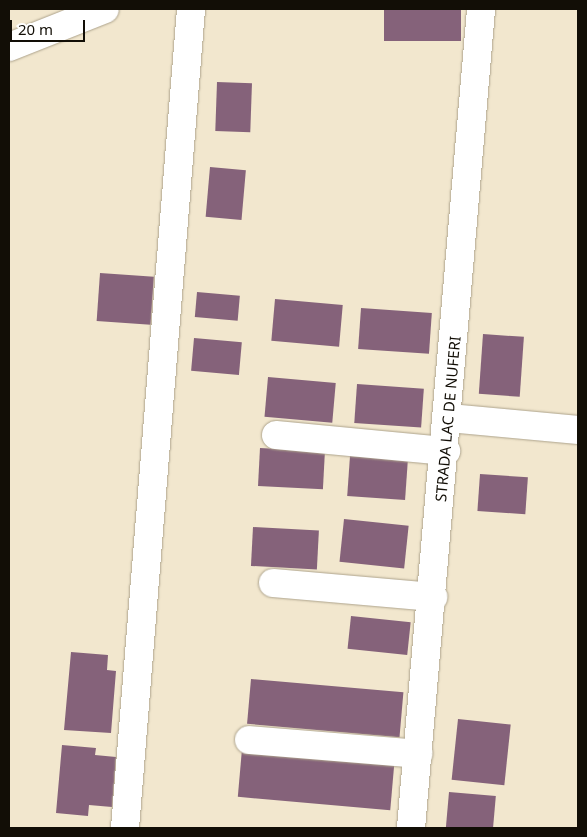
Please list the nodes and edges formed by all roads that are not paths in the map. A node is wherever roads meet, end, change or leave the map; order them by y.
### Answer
1 (105, 9) edge
2 (191, 9) edge
3 (481, 9) edge
4 (9, 47) edge
5 (449, 418) junction
6 (578, 430) edge
7 (276, 435) dead end
8 (446, 451) junction
9 (273, 583) dead end
10 (433, 597) junction
11 (249, 740) dead end
12 (418, 754) junction
13 (125, 828) edge
14 (411, 828) edge

1 - 4 street
2 - 13 street
3 - 5 street, STRADA LAC DE NUFERI
5 - 6 street
5 - 8 street, STRADA LAC DE NUFERI
7 - 8 street
8 - 10 street, STRADA LAC DE NUFERI
9 - 10 street
10 - 12 street, STRADA LAC DE NUFERI
11 - 12 street
12 - 14 street, STRADA LAC DE NUFERI

